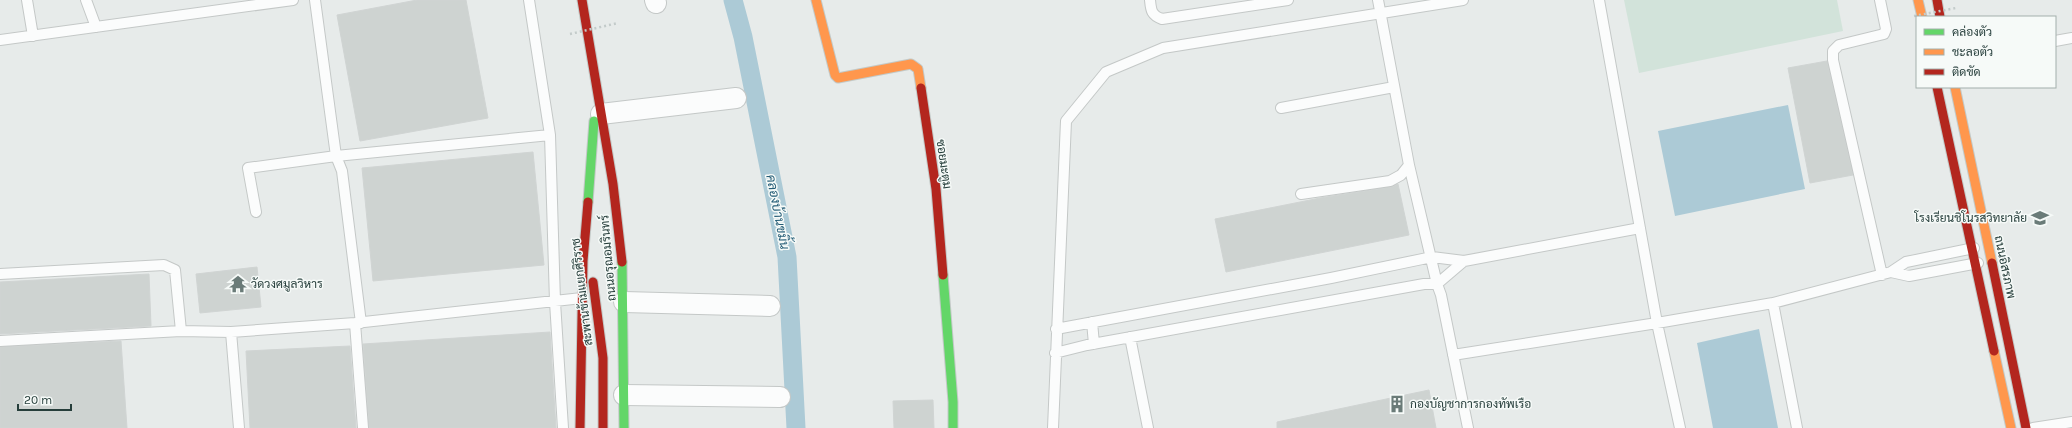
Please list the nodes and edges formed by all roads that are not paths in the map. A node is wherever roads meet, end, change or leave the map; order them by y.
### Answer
1 (27, 0) edge
2 (86, 0) edge
3 (293, 0) edge
4 (314, 0) edge
5 (530, 0) edge
6 (582, 0) edge
7 (816, 0) edge
8 (1150, 0) edge
9 (1288, 0) edge
10 (1378, 0) edge
11 (1463, 0) edge
12 (1599, 0) edge
13 (1880, 0) edge
14 (1918, 0) edge
15 (1936, 0) edge
16 (224, 5) edge
17 (1380, 14) junction
18 (1918, 16) edge
19 (1940, 16) edge
20 (96, 27) junction
21 (33, 36) junction
22 (2072, 38) edge
23 (0, 40) edge
24 (2056, 41) edge
25 (1394, 87) junction
26 (596, 88) junction
27 (1937, 88) edge
28 (1955, 88) edge
29 (736, 98) dead end
30 (1282, 108) dead end
31 (601, 114) junction
32 (550, 135) junction
33 (336, 156) junction
34 (1409, 165) junction
35 (1301, 194) dead end
36 (256, 212) dead end
37 (586, 223) junction
38 (618, 223) junction
39 (1640, 228) junction
40 (1988, 245) junction
41 (1972, 249) junction
42 (1432, 257) junction
43 (1991, 260) junction
44 (1464, 261) junction
45 (1975, 263) junction
46 (613, 268) dead end
47 (0, 274) edge
48 (1887, 274) junction
49 (1437, 284) junction
50 (582, 298) junction
51 (555, 302) junction
52 (624, 302) junction
53 (1773, 303) junction
54 (770, 306) dead end
55 (608, 313) dead end
56 (1092, 322) junction
57 (358, 323) junction
58 (1657, 323) junction
59 (1056, 329) junction
60 (181, 331) junction
61 (231, 332) junction
62 (1130, 337) junction
63 (0, 341) edge
64 (1094, 344) junction
65 (1055, 353) junction
66 (1453, 355) junction
67 (602, 358) junction
68 (624, 395) junction
69 (780, 397) dead end
70 (2072, 422) edge
71 (238, 428) edge
72 (363, 428) edge
73 (563, 428) edge
74 (580, 428) edge
75 (603, 428) edge
76 (624, 428) edge
77 (952, 428) edge
78 (1052, 428) edge
79 (1148, 428) edge
80 (1468, 428) edge
81 (1680, 428) edge
82 (1797, 428) edge
83 (2011, 428) edge
84 (2026, 428) edge
85 (2033, 428) edge

1 - 21 lane
2 - 20 lane
3 - 16 lane
4 - 33 lane
5 - 32 lane
6 - 26 main road, ถนนอรุณอมรินทร์
7 - 77 main road, ซอยมะตูม
8 - 9 lane
10 - 17 lane
11 - 17 lane
12 - 39 lane
13 - 48 lane
14 - 18 main road
15 - 19 main road
16 - 20 lane
17 - 25 lane
17 - 59 lane
20 - 21 lane
21 - 23 lane
22 - 24 lane
25 - 30 lane
25 - 34 lane
26 - 31 main road, ถนนอรุณอมรินทร์
26 - 37 main road, ถนนอรุณอมรินทร์
27 - 41 main road
28 - 40 main road, ถนนอิสรภาพ
29 - 31 street
31 - 38 main road, ถนนอรุณอมรินทร์
32 - 33 lane
32 - 51 lane
33 - 36 lane
33 - 57 lane
34 - 35 lane
34 - 42 lane
37 - 50 main road, ถนนอรุณอมรินทร์
37 - 67 main road, สะพานข้ามแยกศิริราช
38 - 46 main road
38 - 52 main road, ถนนอรุณอมรินทร์
39 - 44 lane
39 - 58 lane
40 - 41 lane
40 - 43 main road, ถนนอิสรภาพ
41 - 45 main road
41 - 48 lane
42 - 44 lane
42 - 49 lane
42 - 56 lane
43 - 45 lane
43 - 84 main road, ถนนอิสรภาพ
44 - 49 lane
45 - 48 lane
45 - 83 main road
47 - 60 lane
48 - 53 lane
49 - 62 lane
49 - 66 lane
50 - 51 lane
50 - 74 main road, ถนนอรุณอมรินทร์
51 - 57 lane
51 - 73 lane
52 - 54 street
52 - 68 main road, ถนนอรุณอมรินทร์
53 - 58 lane
53 - 82 lane
55 - 67 main road, สะพานข้ามแยกศิริราช
56 - 59 lane
56 - 64 lane
57 - 61 lane
57 - 72 lane
58 - 66 lane
58 - 81 lane
59 - 65 lane
60 - 61 lane
60 - 63 lane
61 - 71 lane
62 - 64 lane
62 - 79 lane
64 - 65 lane
65 - 78 lane
66 - 80 lane
67 - 75 main road, สะพานข้ามแยกศิริราช
68 - 69 street
68 - 76 main road, ถนนอรุณอมรินทร์
70 - 85 lane

